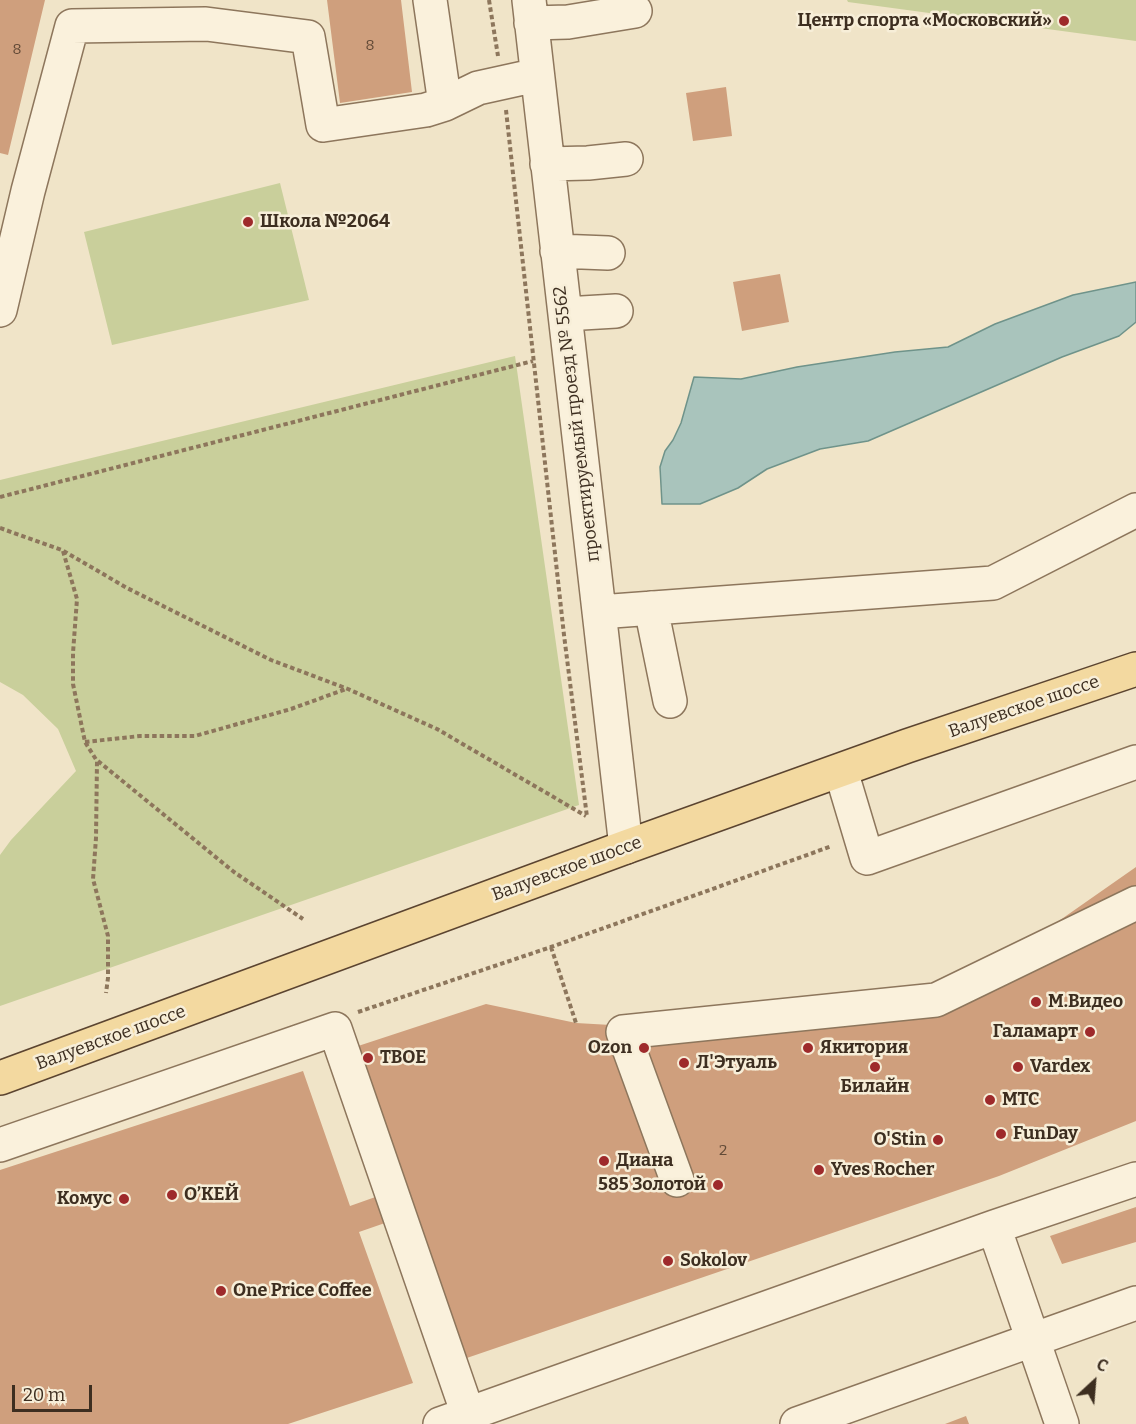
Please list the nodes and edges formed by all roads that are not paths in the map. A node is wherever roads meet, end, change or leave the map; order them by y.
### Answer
1 (430, 0) edge
2 (530, 11) edge
3 (635, 11) dead end
4 (537, 75) junction
5 (445, 104) junction
6 (626, 159) dead end
7 (547, 164) junction
8 (557, 251) junction
9 (608, 253) dead end
10 (0, 310) edge
11 (616, 311) dead end
12 (565, 314) junction
13 (1136, 510) edge
14 (651, 608) junction
15 (599, 612) junction
16 (1136, 669) edge
17 (670, 701) dead end
18 (1136, 762) edge
19 (841, 771) junction
20 (626, 847) junction
21 (1136, 903) edge
22 (0, 1078) edge
23 (0, 1146) edge
24 (1136, 1179) edge
25 (677, 1180) dead end
26 (994, 1227) junction
27 (1136, 1303) edge
28 (1033, 1339) junction
29 (454, 1419) edge
30 (797, 1424) edge
31 (1062, 1424) edge

1 - 5 street
2 - 3 street
2 - 4 street, проектируемый проезд № 5562
4 - 5 street
4 - 7 street, проектируемый проезд № 5562
5 - 10 street
6 - 7 street
7 - 8 street, проектируемый проезд № 5562
8 - 9 street
8 - 12 street, проектируемый проезд № 5562
11 - 12 street
12 - 15 street, проектируемый проезд № 5562
13 - 14 street
14 - 15 street
14 - 17 street
15 - 20 street, проектируемый проезд № 5562
16 - 19 main road, Валуевское шоссе
18 - 19 street
19 - 20 main road, Валуевское шоссе
20 - 22 main road, Валуевское шоссе
21 - 25 street
23 - 29 street
24 - 26 street
26 - 28 street
26 - 29 street
27 - 28 street
28 - 30 street
28 - 31 street

